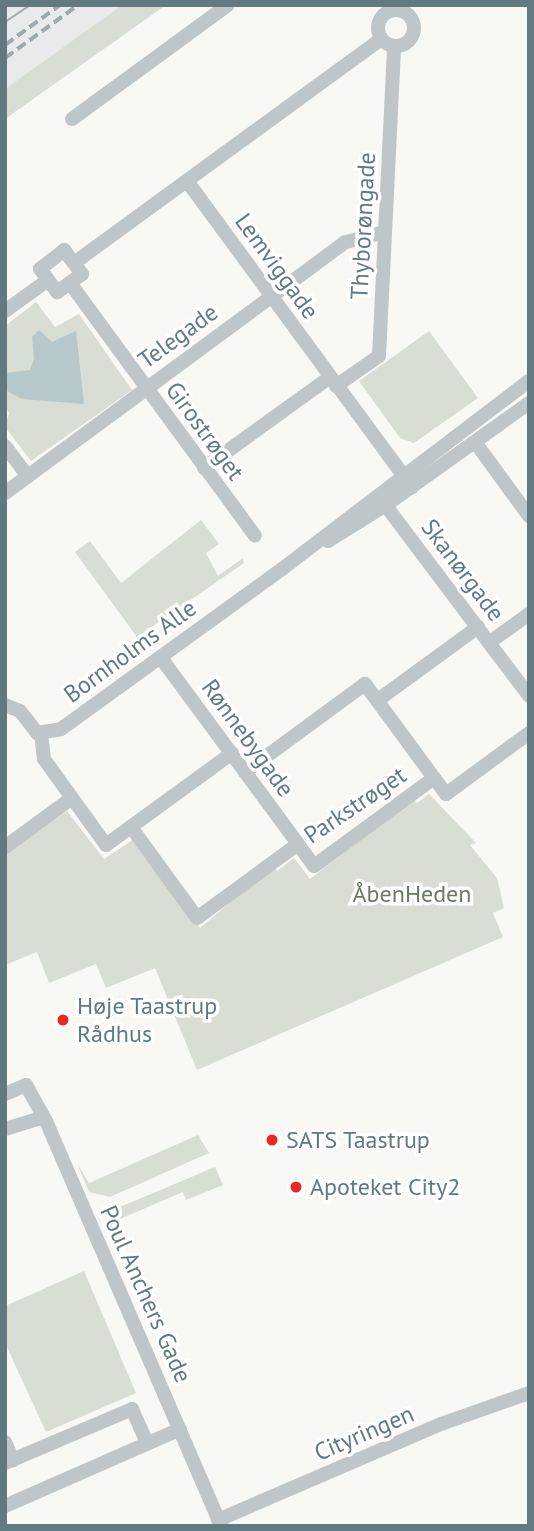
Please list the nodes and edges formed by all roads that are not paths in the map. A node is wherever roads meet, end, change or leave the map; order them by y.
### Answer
1 (228, 5) edge
2 (370, 5) edge
3 (381, 18) junction
4 (381, 39) junction
5 (394, 46) junction
6 (72, 119) dead end
7 (187, 181) junction
8 (385, 232) junction
9 (74, 263) junction
10 (48, 280) junction
11 (70, 283) junction
12 (271, 297) junction
13 (5, 311) edge
14 (529, 381) edge
15 (333, 382) junction
16 (146, 388) junction
17 (529, 403) edge
18 (475, 442) junction
19 (5, 446) edge
20 (204, 468) junction
21 (28, 476) junction
22 (407, 481) junction
23 (5, 493) edge
24 (386, 506) junction
25 (529, 516) edge
26 (255, 536) dead end
27 (282, 569) junction
28 (529, 614) edge
29 (478, 627) junction
30 (490, 642) junction
31 (162, 658) junction
32 (529, 696) edge
33 (377, 701) junction
34 (5, 705) edge
35 (529, 733) edge
36 (41, 734) junction
37 (232, 754) junction
38 (245, 772) junction
39 (434, 778) junction
40 (72, 798) junction
41 (131, 827) junction
42 (298, 844) junction
43 (5, 847) edge
44 (5, 1094) edge
45 (41, 1118) junction
46 (5, 1129) edge
47 (529, 1393) edge
48 (180, 1429) junction
49 (5, 1442) edge
50 (147, 1443) junction
51 (9, 1461) edge
52 (5, 1506) edge
53 (219, 1523) edge

1 - 6 street
2 - 3 street
3 - 4 street
3 - 5 street
4 - 5 street
4 - 7 street
5 - 8 street, Thyborøngade
7 - 9 street
7 - 12 street, Lemviggade
8 - 12 street, Telegade
8 - 15 street, Thyborøngade
9 - 10 street
9 - 11 street
10 - 11 street
10 - 13 street
11 - 16 street, Girostrøget
12 - 15 street, Lemviggade
12 - 16 street, Telegade
14 - 22 street, Bornholms Alle
15 - 20 street
15 - 22 street, Lemviggade
16 - 20 street, Girostrøget
16 - 21 street, Telegade
17 - 18 street, Bornholms Alle
18 - 22 street, Bornholms Alle
18 - 25 street
19 - 21 street
20 - 26 street, Girostrøget
21 - 23 street, Telegade
22 - 24 street, Bornholms Alle
22 - 27 street, Bornholms Alle
24 - 27 street, Bornholms Alle
24 - 29 street, Skanørgade
27 - 31 street, Bornholms Alle
28 - 30 street
29 - 30 street, Skanørgade
29 - 33 street
30 - 32 street, Skanørgade
31 - 36 street, Bornholms Alle
31 - 37 street, Rønnebygade
33 - 38 street
33 - 39 street
34 - 36 street
35 - 39 street, Parkstrøget
36 - 40 street
37 - 38 street, Rønnebygade
37 - 41 street
38 - 42 street, Rønnebygade
39 - 42 street, Parkstrøget
40 - 41 street
40 - 43 street
41 - 42 street, Parkstrøget
44 - 45 street, Poul Anchers Gade
45 - 46 street
45 - 48 street, Poul Anchers Gade
47 - 53 street, Cityringen
48 - 50 street
48 - 53 street, Poul Anchers Gade
49 - 51 street
50 - 51 street
50 - 52 street

